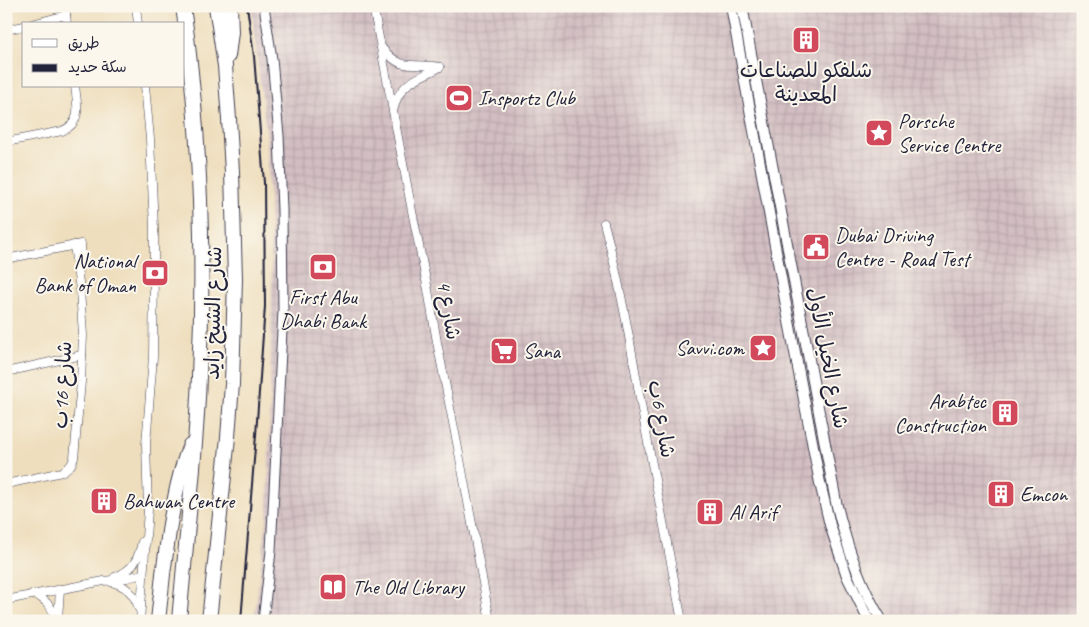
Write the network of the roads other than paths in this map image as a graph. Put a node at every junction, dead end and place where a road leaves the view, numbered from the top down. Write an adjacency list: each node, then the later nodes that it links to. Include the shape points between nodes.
1 (65, 6): 10 (street)
2 (136, 6): 12 (street)
3 (183, 6): 13 (highway, شارع الشيخ زايد)
4 (216, 6): 18 (highway, شارع الشيخ زايد)
5 (230, 6): 18 (highway, via 231,32)
6 (264, 6): 40 (street, via 279,136 283,310 272,541)
7 (373, 6): 17 (street, شارع 4)
8 (731, 6): 43 (main road, شارع الخيل الأول, via 820,483 847,576)
9 (742, 6): 44 (main road, شارع الخيل الأول, via 836,502 857,572)
10 (67, 20): 11 (street)
11 (50, 22)
12 (138, 22)
13 (185, 22)
14 (185, 23): 27 (highway, شارع الشيخ زايد, via 200,198 201,315)
15 (22, 27): 16 (street)
16 (6, 30)
17 (380, 46): 21 (street, شارع 4); 21 (street, via 392,59 407,66 440,68 406,85 398,94)
18 (225, 66): 39 (highway, شارع الشيخ زايد, via 233,190 234,332 228,446)
19 (75, 88): 22 (street, via 78,112 75,121 66,129)
20 (145, 88): 29 (street, via 154,228 153,351 146,444)
21 (393, 110): 41 (street, شارع 4)
22 (6, 142)
23 (604, 223): 42 (street, شارع 6ب, via 629,335)
24 (6, 259): 25 (street, شارع 16ب, via 78,245)
25 (82, 359): 26 (street); 28 (street, شارع 16ب, via 74,458 68,468)
26 (6, 372)
27 (196, 433): 37 (highway, via 176,492); 38 (highway, شارع الشيخ زايد)
28 (6, 484)
29 (147, 519): 30 (street); 31 (street, via 135,562 125,572)
30 (143, 574): 31 (street); 35 (street)
31 (104, 581): 32 (street); 35 (street, via 121,585 129,591 135,599)
32 (60, 589): 33 (street); 36 (street)
33 (35, 594): 34 (street); 36 (street, via 49,604)
34 (6, 600)
35 (140, 618)
36 (57, 621)
37 (158, 621)
38 (179, 621)
39 (209, 621)
40 (263, 621)
41 (490, 621)
42 (682, 621)
43 (869, 621)
44 (882, 621)

